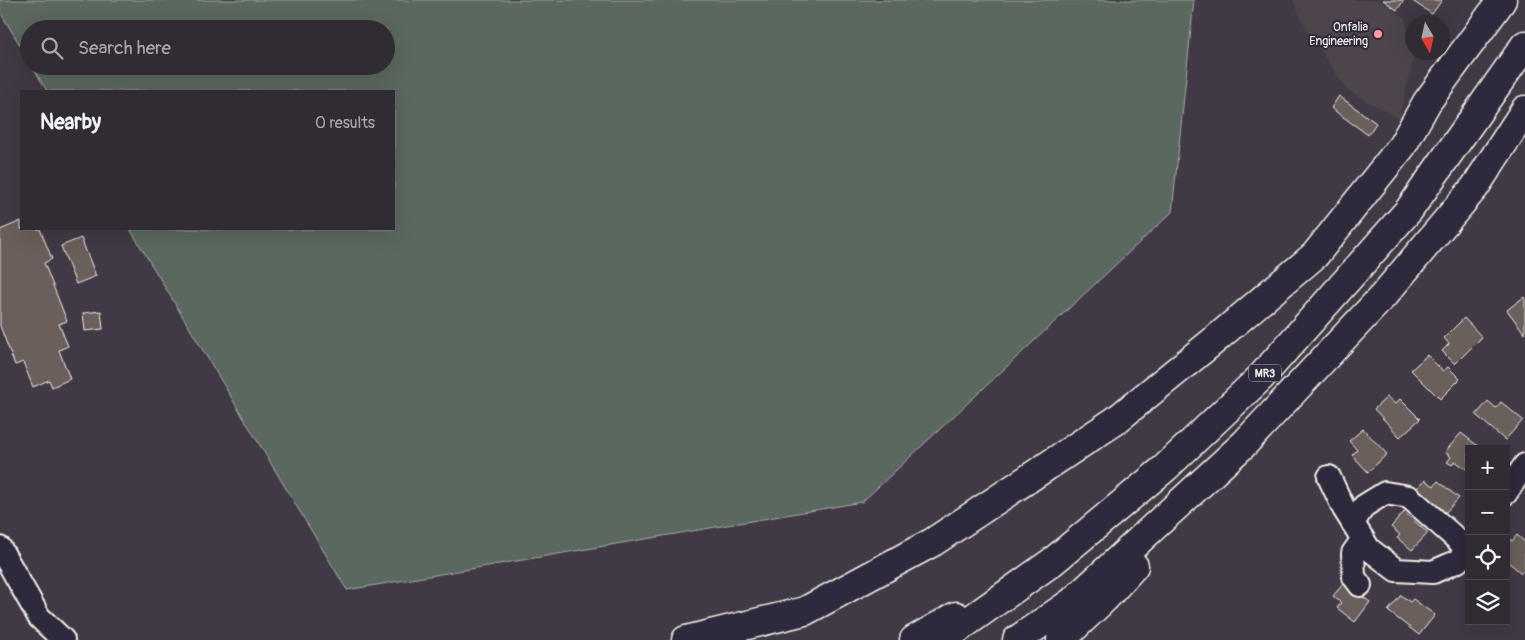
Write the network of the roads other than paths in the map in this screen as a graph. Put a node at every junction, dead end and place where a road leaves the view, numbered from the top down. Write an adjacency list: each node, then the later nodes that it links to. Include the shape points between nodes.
1 (1502, 0): 15 (main road, via 1427,102 1402,146 1315,255 1115,421 933,542 805,611)
2 (1525, 45): 12 (main road, MR3, via 1408,210 1261,377 1165,468)
3 (1525, 110): 4 (main road, MR3, via 1469,194 1383,296)
4 (1244, 444): 18 (main road, MR3, via 1072,602); 19 (main road, via 1106,598)
5 (1525, 465): 7 (street)
6 (1329, 478): 8 (street)
7 (1508, 490)
8 (1358, 531): 9 (street, via 1364,506 1385,494 1409,497); 11 (street, via 1369,549 1396,570 1433,572 1458,561); 13 (street, via 1352,553 1354,577)
9 (1465, 545)
10 (0, 548): 14 (street, via 39,617)
11 (1465, 552)
12 (1052, 562): 16 (main road); 17 (main road, MR3)
13 (1360, 585)
14 (63, 640)
15 (686, 640)
16 (914, 640)
17 (942, 640)
18 (1017, 640)
19 (1061, 640)

